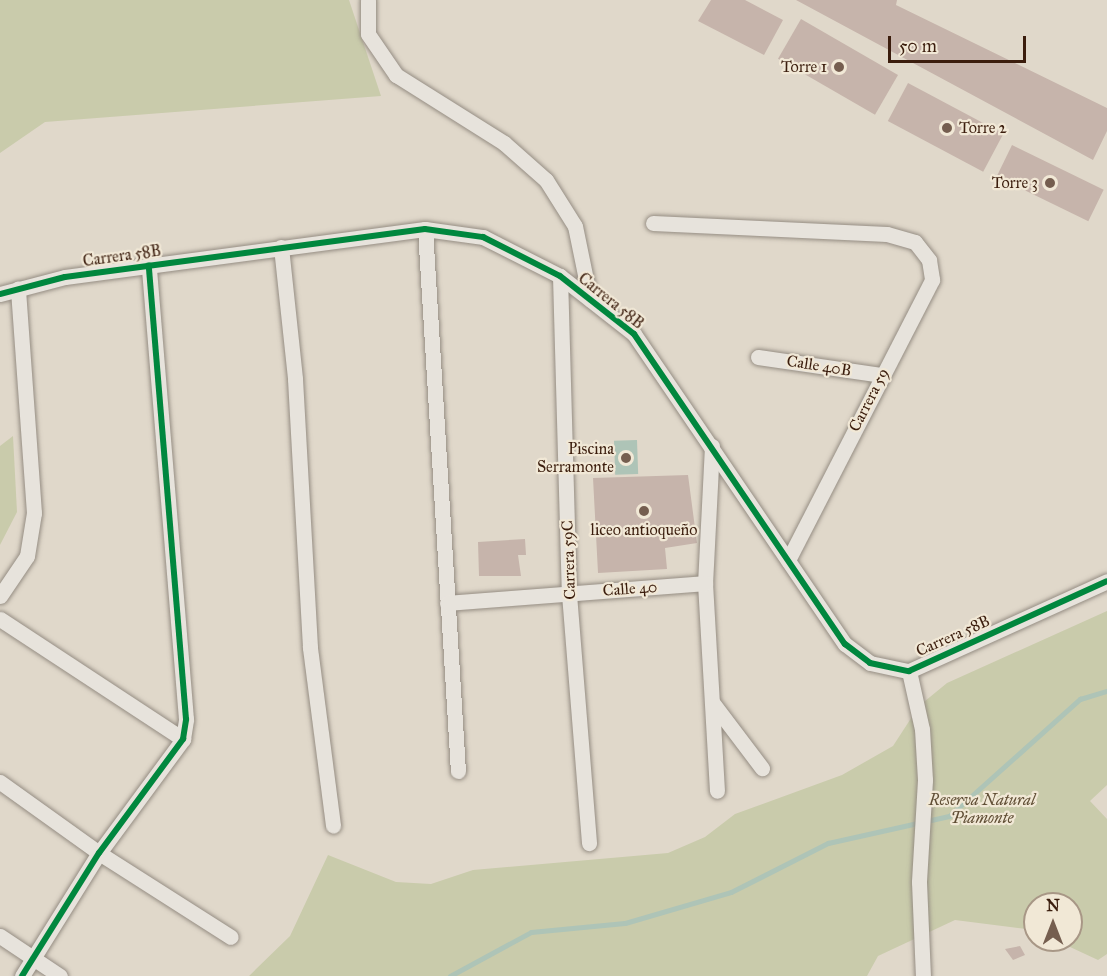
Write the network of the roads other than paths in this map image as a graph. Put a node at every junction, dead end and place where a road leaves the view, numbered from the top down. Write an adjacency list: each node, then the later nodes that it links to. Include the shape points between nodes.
1 (368, 0): 9 (street, via 368,34 396,75 452,115 504,143 546,180 575,226)
2 (653, 223): 11 (street, Carrera 59, via 887,234 915,242 929,260 932,280)
3 (425, 229): 4 (street, Carrera 58B); 6 (street, Carrera 58B, via 483,237); 18 (street)
4 (281, 247): 5 (street, Carrera 58B); 27 (street, via 295,379 310,648)
5 (149, 266): 7 (street, Carrera 58B); 22 (street, via 186,719)
6 (560, 276): 9 (street, Carrera 58B); 16 (street, Carrera 59C)
7 (18, 289): 8 (street, Carrera 58B); 17 (street, via 34,513 27,556)
8 (0, 294)
9 (590, 299): 12 (street, Carrera 58B, via 634,334)
10 (758, 357): 11 (street, Calle 40B)
11 (881, 375): 13 (street, Carrera 59)
12 (712, 446): 13 (street, Carrera 58B); 15 (street)
13 (788, 560): 20 (street, Carrera 58B, via 845,644 870,663)
14 (1107, 581): 20 (street, Carrera 58B)
15 (705, 584): 16 (street, Calle 40); 21 (street)
16 (569, 594): 18 (street, Calle 40); 28 (street, Carrera 59C)
17 (0, 596)
18 (447, 603): 24 (street)
19 (0, 619): 22 (street)
20 (909, 671): 35 (street, via 922,729 925,780 920,857)
21 (712, 702): 23 (street); 26 (street)
22 (183, 739): 29 (street)
23 (762, 768)
24 (458, 771)
25 (0, 782): 29 (street)
26 (717, 791)
27 (333, 826)
28 (589, 843)
29 (99, 853): 31 (street); 32 (street)
30 (0, 936): 32 (street)
31 (231, 937)
32 (35, 960): 33 (street); 34 (street)
33 (21, 976)
34 (60, 976)
35 (923, 976)

